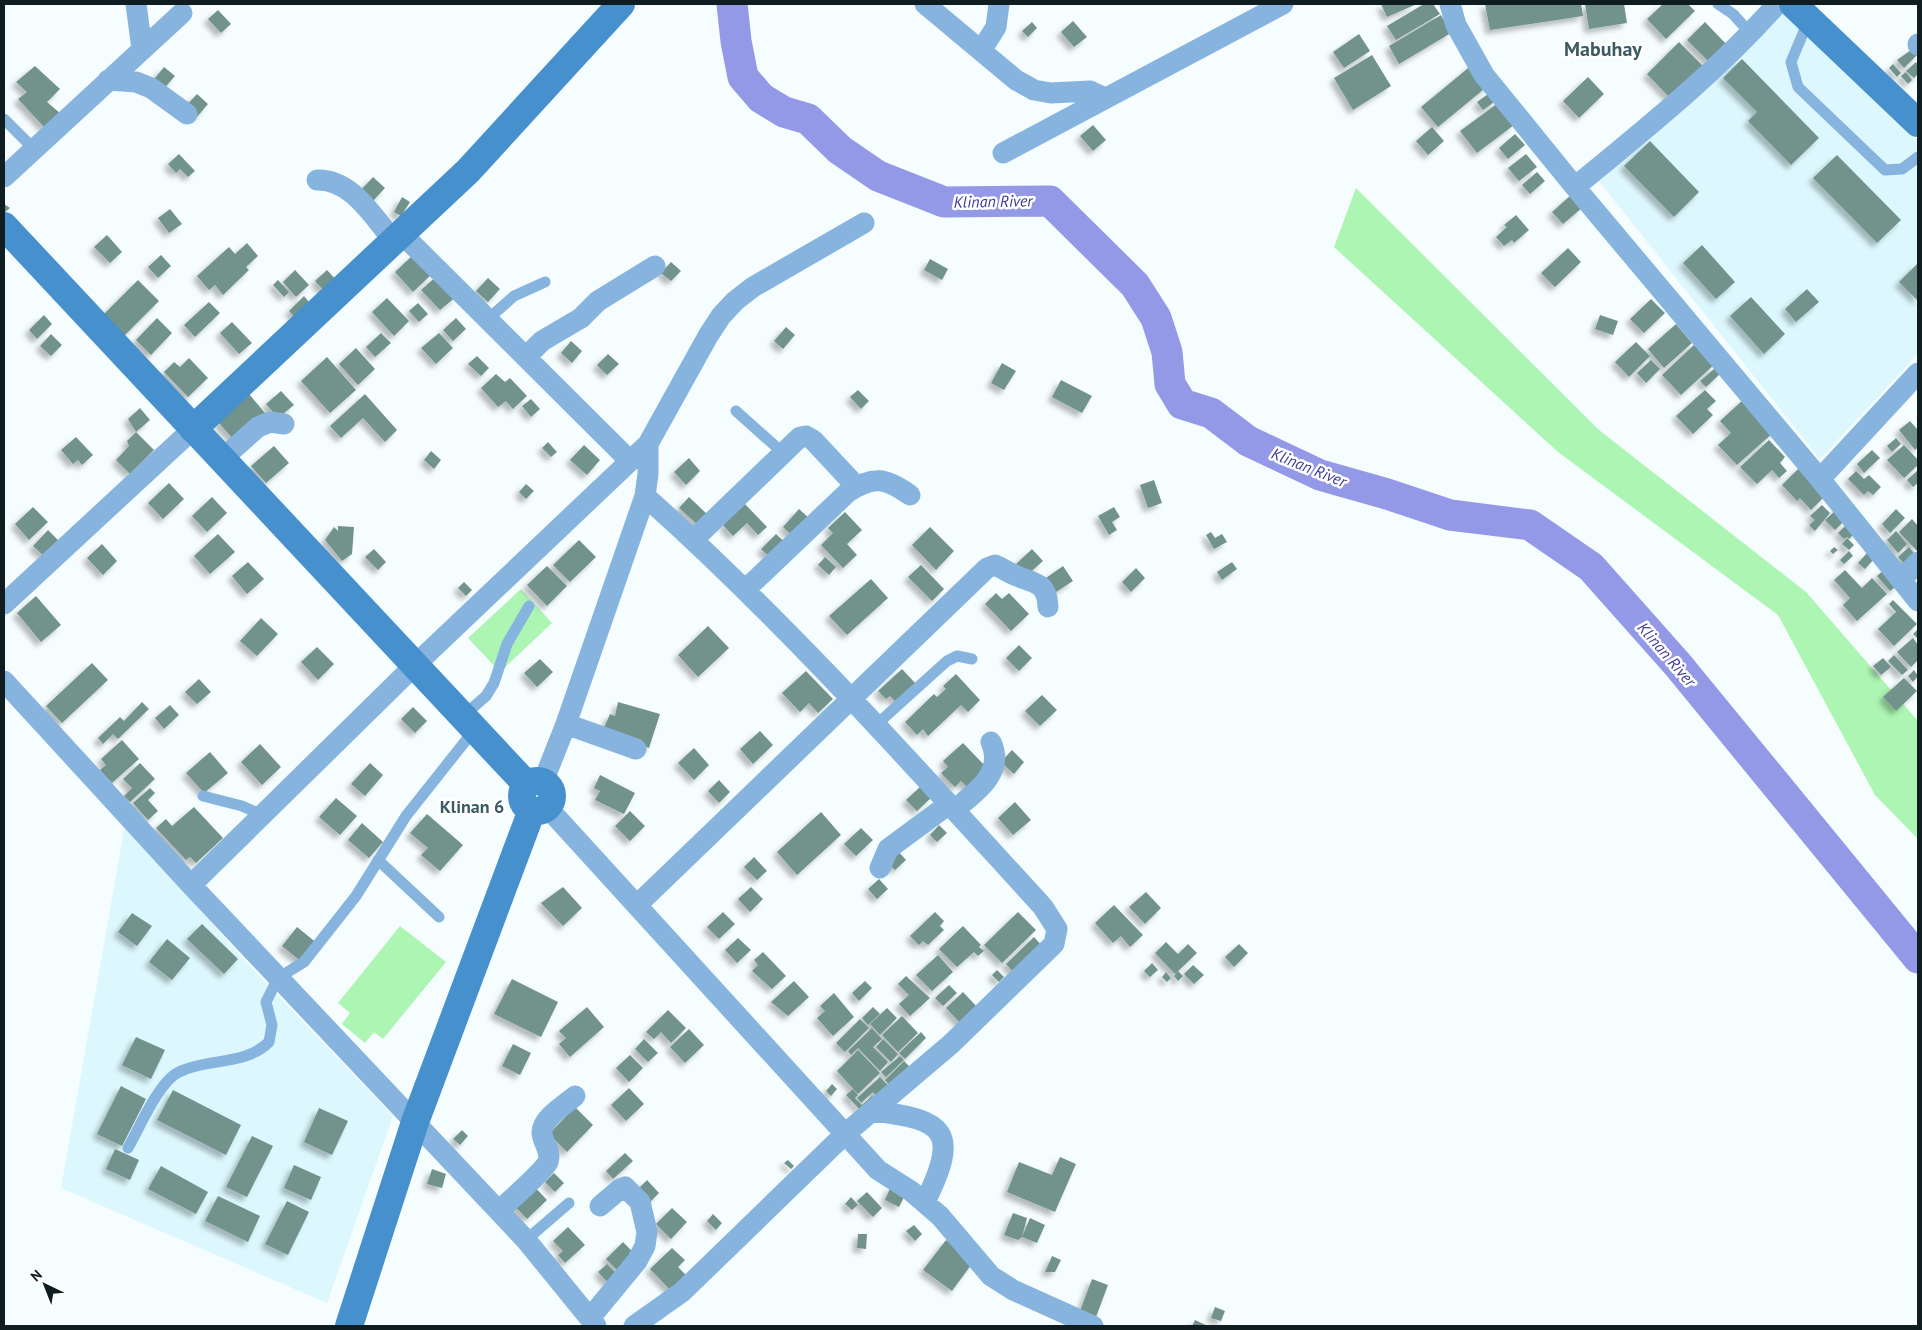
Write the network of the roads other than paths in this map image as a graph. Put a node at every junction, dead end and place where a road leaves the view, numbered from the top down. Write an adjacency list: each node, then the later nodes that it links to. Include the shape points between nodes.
1 (136, 4): 12 (street)
2 (621, 4): 27 (street, via 468,171)
3 (925, 4): 13 (street)
4 (999, 4): 13 (street, via 996,27)
5 (1283, 4): 15 (street)
6 (1450, 4): 24 (street, via 1456,24 1484,75)
7 (1718, 4): 11 (lane, via 1733,14)
8 (1777, 4): 11 (street)
9 (1801, 11): 18 (street); 21 (lane, via 1791,62 1798,87 1885,170 1902,169)
10 (182, 13): 12 (street)
11 (1751, 34): 24 (street, via 1675,104)
12 (142, 49): 14 (street)
13 (981, 51): 15 (street, via 1016,80 1034,90 1052,94 1090,91)
14 (108, 80): 16 (street, via 136,82 151,88); 19 (street)
15 (1105, 98): 20 (street)
16 (187, 114)
17 (4, 119): 19 (lane)
18 (1918, 123)
19 (34, 149): 22 (street)
20 (1003, 153)
21 (1918, 157)
22 (4, 176)
23 (317, 180): 27 (street, via 328,180 344,187)
24 (1575, 187): 40 (street)
25 (864, 223): 36 (street, via 753,287 735,301 708,336)
26 (4, 226): 35 (street)
27 (398, 238): 30 (street); 35 (street)
28 (655, 266): 31 (street, via 598,301 581,318 542,341)
29 (545, 282): 30 (lane, via 514,296)
30 (488, 319): 31 (street)
31 (526, 357): 39 (street)
32 (1918, 373): 40 (street)
33 (736, 411): 37 (lane)
34 (284, 424): 38 (street, via 270,422 258,427)
35 (193, 429): 38 (street); 49 (street)
36 (648, 444): 39 (street); 43 (street)
37 (783, 453): 41 (street, via 800,437 806,436); 44 (street)
38 (222, 459): 53 (street)
39 (629, 460): 53 (street)
40 (1820, 478): 46 (street)
41 (856, 486): 42 (street, via 863,482 891,482); 47 (street)
42 (910, 495)
43 (645, 496): 44 (street); 57 (street)
44 (693, 540): 47 (street)
45 (1918, 562): 46 (street)
46 (1901, 580): 48 (street)
47 (746, 588): 55 (street)
48 (1918, 601)
49 (4, 604)
50 (529, 606): 56 (lane, via 507,644 494,683)
51 (1048, 607): 55 (street, via 1044,590 1037,582 995,565 987,568)
52 (972, 659): 58 (lane, via 957,656 947,661)
53 (415, 665): 56 (street); 64 (street)
54 (4, 681): 67 (street)
55 (852, 699): 58 (street); 68 (street)
56 (469, 723): 62 (street); 65 (lane)
57 (566, 724): 60 (street); 62 (street)
58 (876, 725): 63 (street)
59 (991, 742): 63 (street, via 996,761 992,774 968,799)
60 (636, 749)
61 (203, 796): 64 (lane)
62 (537, 796): 68 (street); 73 (street)
63 (951, 807): 66 (street, via 888,849); 72 (street, via 1055,922 1054,944 951,1044)
64 (262, 815): 67 (street)
65 (378, 860): 69 (lane); 70 (lane, via 356,896 304,962)
66 (880, 868)
67 (191, 885): 70 (street)
68 (637, 905): 74 (street)
69 (439, 917)
70 (278, 978): 73 (street); 75 (lane, via 266,1002 272,1025 269,1042 254,1054 178,1072 160,1092)
71 (575, 1096): 79 (street, via 544,1126 542,1133 550,1154 546,1165)
72 (872, 1111): 74 (street); 76 (street, via 915,1116 937,1130 944,1154)
73 (415, 1122): 79 (street); 82 (street)
74 (845, 1134): 76 (street, via 878,1170); 83 (street, via 682,1292)
75 (128, 1148)
76 (925, 1202): 84 (street, via 992,1276 1013,1290)
77 (569, 1203): 80 (lane)
78 (600, 1206): 81 (street, via 625,1187 640,1202 647,1232 645,1246 637,1261)
79 (499, 1211): 80 (street)
80 (526, 1240): 81 (street)
81 (593, 1322)
82 (349, 1326)
83 (634, 1326)
84 (1093, 1326)

